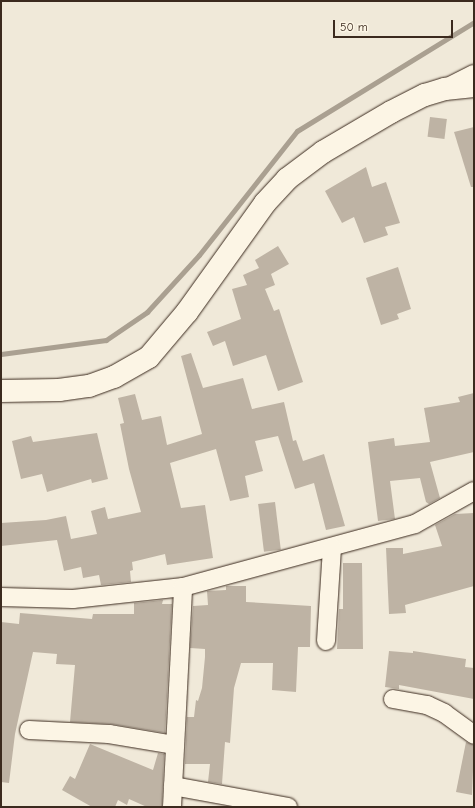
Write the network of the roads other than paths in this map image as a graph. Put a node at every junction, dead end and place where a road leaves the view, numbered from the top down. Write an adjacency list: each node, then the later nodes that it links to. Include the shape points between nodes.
1 (474, 74): 3 (street)
2 (474, 86): 3 (street)
3 (445, 88): 4 (street, via 424,95 391,112 323,152 287,179 265,203 187,312 149,357 114,377 89,386 59,390)
4 (1, 391)
5 (474, 491): 6 (street, via 415,524)
6 (332, 547): 7 (street); 9 (street)
7 (183, 587): 8 (street, via 73,599); 13 (street)
8 (1, 597)
9 (326, 641)
10 (393, 699): 12 (street, via 427,705 444,712)
11 (29, 730): 13 (street, via 109,734)
12 (474, 735)
13 (175, 745): 14 (street)
14 (173, 786): 15 (street); 16 (street)
15 (172, 807)
16 (288, 807)

